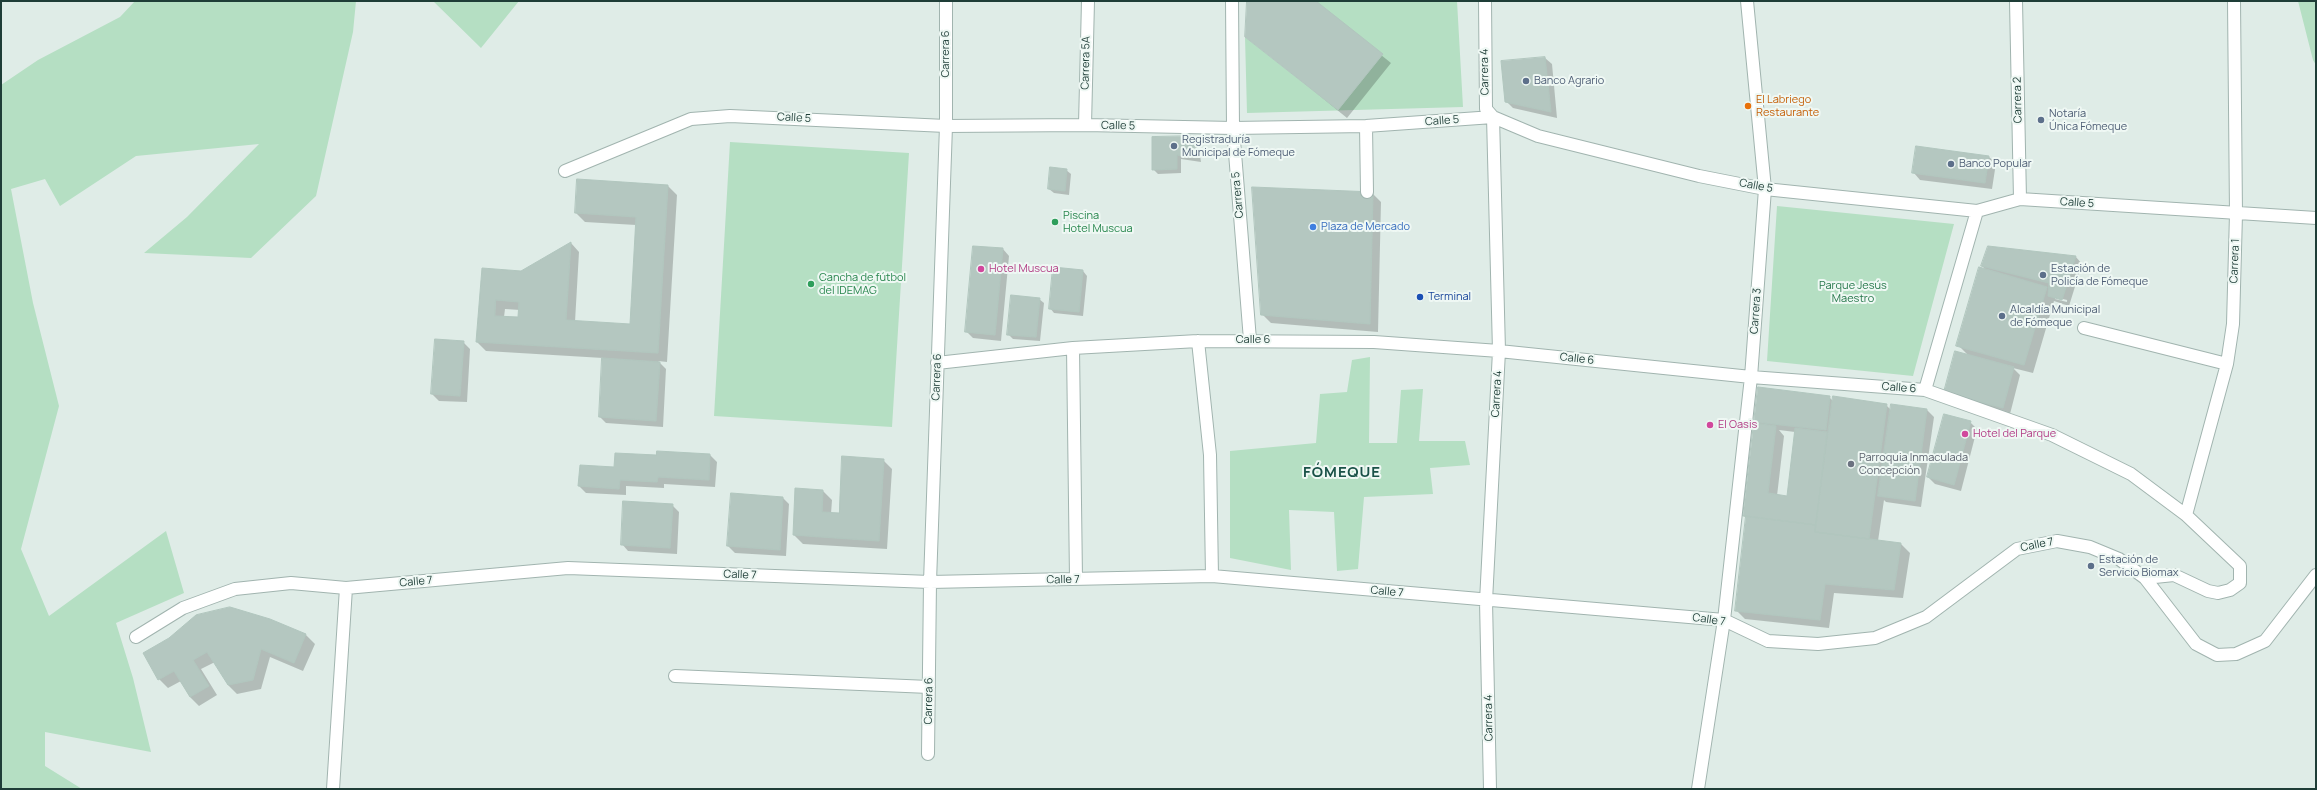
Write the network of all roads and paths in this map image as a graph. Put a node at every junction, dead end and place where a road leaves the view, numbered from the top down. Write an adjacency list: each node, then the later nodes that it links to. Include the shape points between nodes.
1 (946, 1): 10 (street, Carrera 6)
2 (1088, 1): 9 (street, Carrera 5A)
3 (1232, 1): 12 (street, Carrera 5)
4 (1484, 1): 8 (street, Carrera 4, via 1486,109)
5 (1747, 1): 14 (street, Carrera 3)
6 (2016, 1): 16 (street, Carrera 2)
7 (2234, 1): 18 (street, Carrera 1)
8 (1493, 117): 11 (street, Calle 5); 14 (street, Calle 5, via 1538,136 1699,176); 24 (street, Carrera 4)
9 (1084, 125): 10 (street, Calle 5); 12 (street, Calle 5)
10 (946, 126): 13 (street, Calle 5, via 730,116 691,119); 25 (street, Carrera 6)
11 (1366, 126): 12 (street, Calle 5); 15 (street)
12 (1233, 128): 21 (street, Carrera 5)
13 (565, 171)
14 (1766, 189): 17 (street, Calle 5); 27 (street, Carrera 3)
15 (1366, 192)
16 (2020, 199): 17 (street, Calle 5); 18 (street, Calle 5)
17 (1977, 211): 28 (street)
18 (2236, 214): 19 (street, Calle 5); 26 (street, Carrera 1, via 2232,324)
19 (2316, 218)
20 (2084, 328): 26 (street)
21 (1250, 340): 22 (street, Calle 6); 24 (street, Calle 6, via 1374,342)
22 (1198, 341): 23 (street, Calle 6); 31 (street, via 1210,455)
23 (1073, 348): 25 (street, Calle 6); 33 (street)
24 (1499, 351): 27 (street, Calle 6); 36 (street, Carrera 4)
25 (937, 363): 34 (street, Carrera 6)
26 (2227, 364): 29 (street, Carrera 1)
27 (1751, 377): 28 (street, Calle 6); 37 (street, Carrera 3)
28 (1925, 390): 29 (street, Calle 6, via 2052,435 2131,474)
29 (2186, 515): 32 (street, Calle 6, via 2240,566 2240,583 2230,590 2218,592 2208,591 2174,575)
30 (2316, 575): 32 (street, Calle 7, via 2265,641 2236,654 2217,654 2196,644)
31 (1212, 576): 33 (street, Calle 7); 36 (street, Calle 7)
32 (2145, 578): 37 (street, Calle 7, via 2119,559 2090,547 2057,541 2017,549 1926,617 1875,638 1818,644 1768,641)
33 (1076, 579): 34 (street, Calle 7)
34 (930, 582): 35 (street, Calle 7, via 568,568); 40 (street, Carrera 6)
35 (346, 588): 38 (street, Calle 7, via 291,583 236,589 183,608); 42 (street)
36 (1486, 601): 37 (street, Calle 7); 43 (street, Carrera 4)
37 (1724, 620): 44 (street, Carrera 3)
38 (136, 637)
39 (675, 676): 40 (street)
40 (929, 687): 41 (street, Carrera 6)
41 (928, 754)
42 (333, 789)
43 (1490, 789)
44 (1698, 789)

